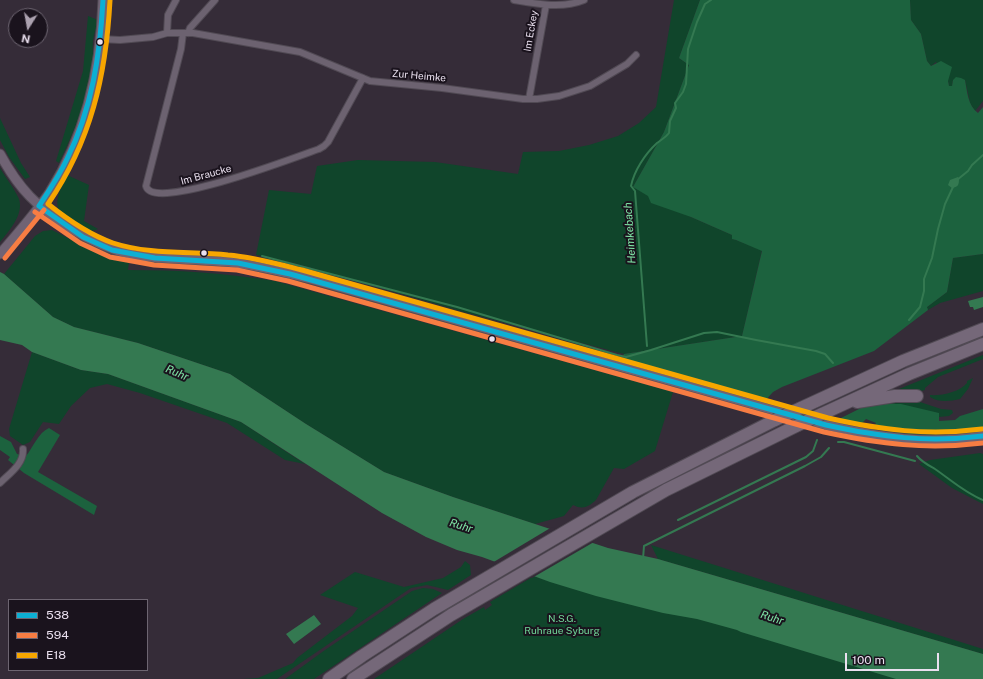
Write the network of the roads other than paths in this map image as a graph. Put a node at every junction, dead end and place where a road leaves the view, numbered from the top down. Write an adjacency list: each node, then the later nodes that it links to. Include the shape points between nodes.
1 (103, 0): 9 (main road)
2 (176, 0): 7 (street, via 168,15)
3 (215, 0): 8 (street)
4 (514, 0): 6 (street)
5 (584, 0): 6 (street, Im Eckey, via 572,4)
6 (546, 5): 12 (street, Im Eckey)
7 (166, 33): 8 (street, Zur Heimke); 9 (street, Zur Heimke, via 128,40)
8 (185, 33): 11 (street, Zur Heimke, via 300,52); 11 (street, Im Braucke, via 146,186 151,192 179,193 206,187 319,149 328,142)
9 (101, 39): 14 (main road, via 95,76 76,142 55,184)
10 (636, 55): 12 (street, Zur Heimke, via 590,86 559,96)
11 (363, 78): 12 (street, Zur Heimke, via 378,82)
12 (530, 99)
13 (0, 154): 14 (main road, via 25,192)
14 (39, 206): 15 (main road); 20 (main road, via 87,238 119,251 143,256 240,264 311,279 831,426 898,439 940,441)
15 (0, 254)
16 (983, 329): 23 (highway, bridge, via 903,361 775,420 633,492 434,609)
17 (983, 344): 19 (highway)
18 (917, 396): 19 (highway, via 895,396)
19 (840, 405): 24 (highway, bridge, via 666,490 451,615)
20 (983, 436)
21 (23, 449): 22 (street, via 20,463)
22 (0, 483)
23 (329, 679)
24 (353, 679)

